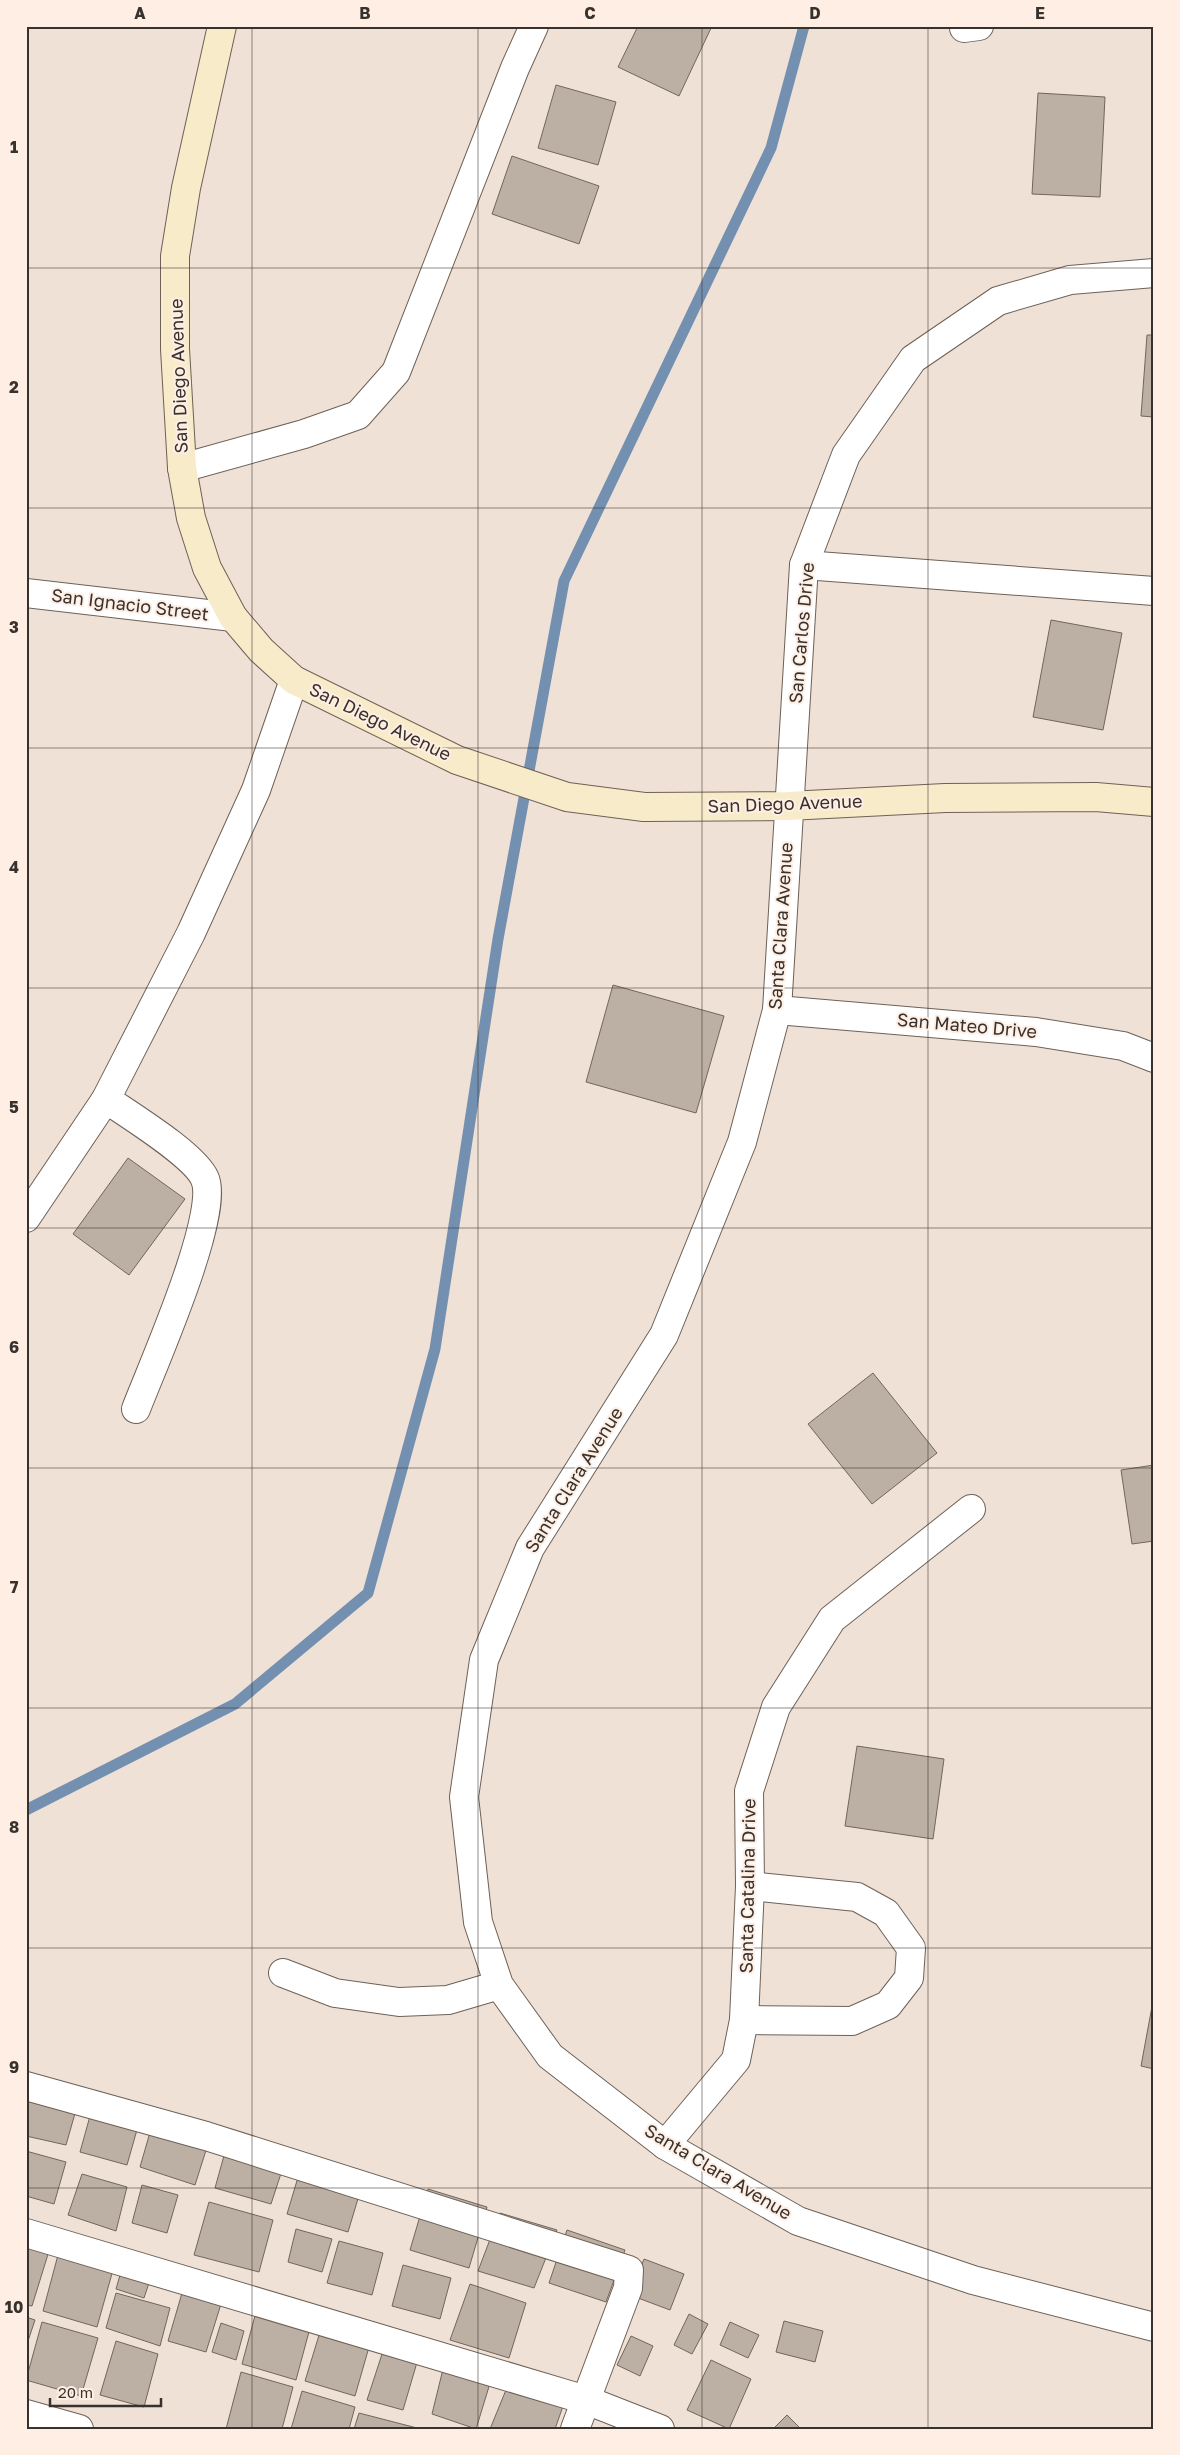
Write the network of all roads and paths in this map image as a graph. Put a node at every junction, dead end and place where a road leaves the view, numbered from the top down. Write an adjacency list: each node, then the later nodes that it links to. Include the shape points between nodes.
1 (222, 26): 4 (street, San Diego Avenue, via 186,188 175,256 175,349)
2 (534, 26): 4 (street, via 396,372 358,415 304,434)
3 (1154, 273): 5 (street, San Carlos Drive, via 1070,280 998,301 913,359 846,455)
4 (182, 468): 8 (street, San Diego Avenue, via 191,518 206,568)
5 (804, 565): 6 (street); 11 (street, San Carlos Drive)
6 (1154, 591)
7 (26, 593): 8 (street, San Ignacio Street)
8 (233, 617): 9 (street, San Diego Avenue, via 261,650)
9 (294, 680): 11 (street, San Diego Avenue, via 457,760 567,797 644,807); 14 (street, via 256,790 191,932)
10 (1154, 802): 11 (street, San Diego Avenue, via 1096,797 954,798)
11 (788, 806): 12 (street, Santa Clara Avenue)
12 (777, 1010): 13 (street, San Mateo Drive, via 1036,1032 1123,1046); 20 (street, Santa Clara Avenue, via 742,1142 664,1335 530,1548 484,1660 464,1797 478,1922)
13 (1154, 1058)
14 (106, 1099): 15 (street); 16 (street, via 188,1158 205,1179 208,1205 195,1254)
15 (26, 1218)
16 (136, 1409)
17 (971, 1509): 18 (street, Santa Catalina Drive, via 832,1619 776,1707 749,1791)
18 (750, 1886): 21 (street, Santa Catalina Drive); 21 (street, via 857,1897 886,1912 911,1948 909,1978 888,2005 852,2021)
19 (283, 1973): 20 (street, via 335,1993 399,2002 448,2000)
20 (499, 1985): 23 (street, Santa Clara Avenue, via 550,2056)
21 (744, 2020): 23 (street, Santa Catalina Drive, via 736,2060)
22 (26, 2086): 26 (street, via 206,2136 629,2270 628,2288)
23 (665, 2145): 25 (street, Santa Clara Avenue, via 798,2220 973,2280)
24 (26, 2233): 26 (street)
25 (1154, 2328)
26 (586, 2400): 29 (street); 30 (street)
27 (26, 2414): 28 (street)
28 (80, 2429)
29 (575, 2429)
30 (660, 2429)

